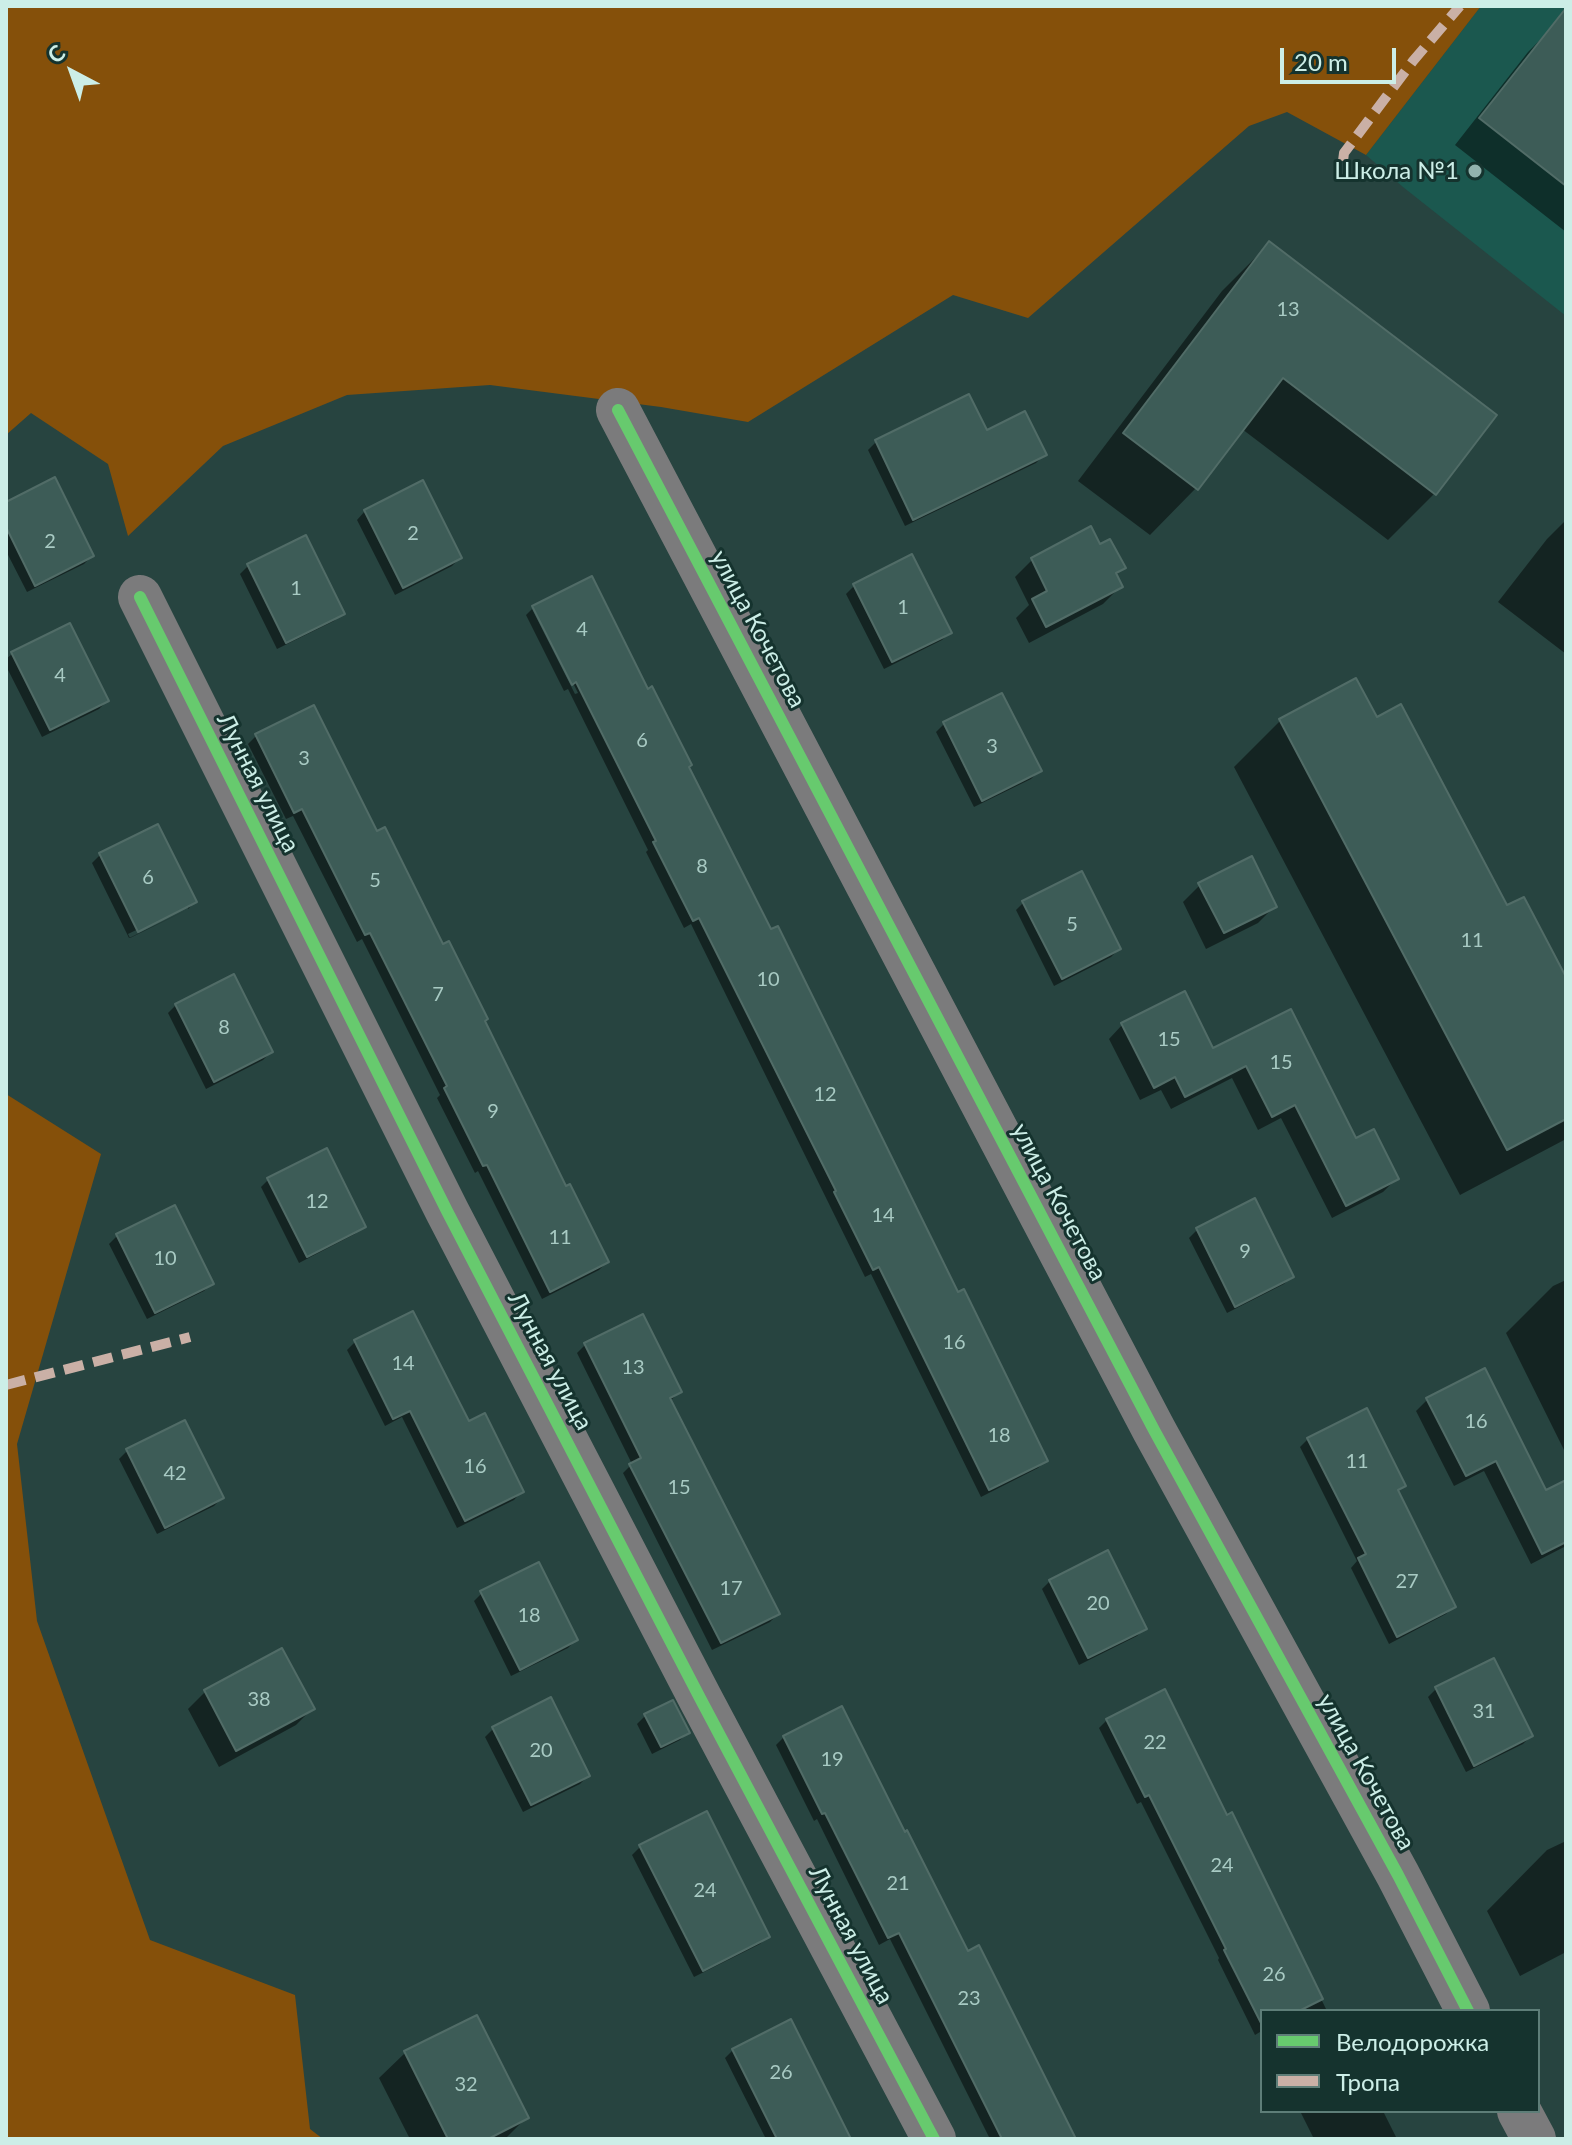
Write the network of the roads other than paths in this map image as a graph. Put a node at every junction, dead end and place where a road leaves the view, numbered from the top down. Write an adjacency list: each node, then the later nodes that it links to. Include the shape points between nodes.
1 (618, 410): 3 (street, улица Кочетова, via 1154,1430)
2 (140, 597): 5 (street, Лунная улица, via 447,1211)
3 (1467, 2009)
4 (1520, 2113): 6 (street)
5 (934, 2139)
6 (1534, 2139)

